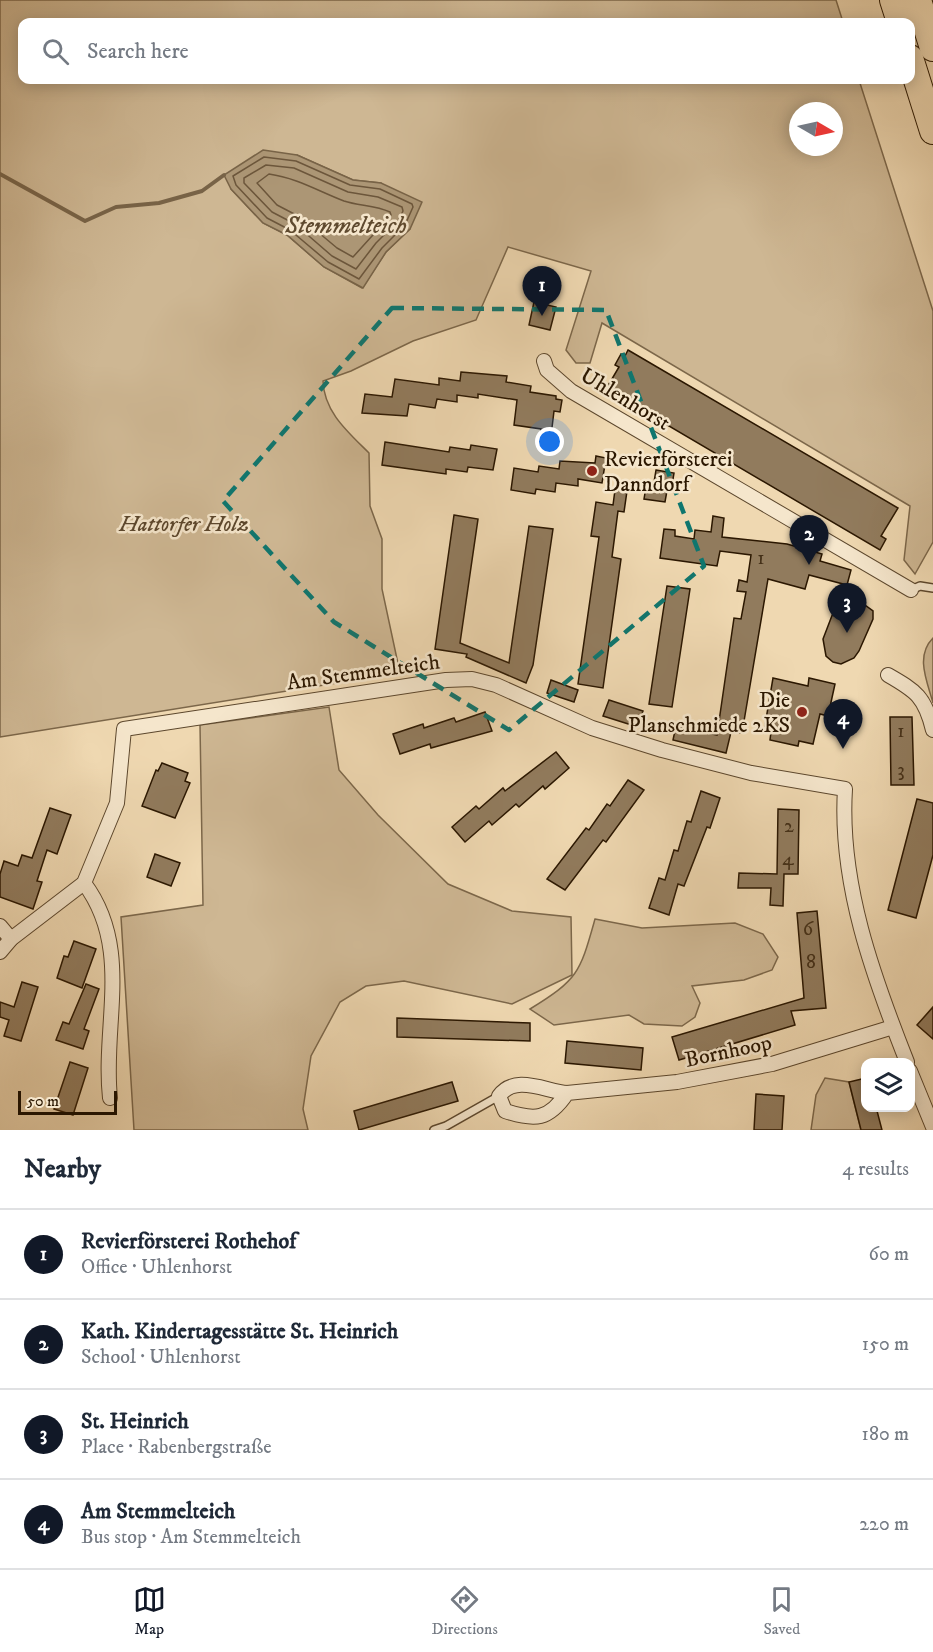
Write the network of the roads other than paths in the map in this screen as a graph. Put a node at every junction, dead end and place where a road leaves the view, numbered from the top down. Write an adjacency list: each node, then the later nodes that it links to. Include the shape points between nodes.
1 (893, 0): 3 (highway)
2 (918, 0): 4 (highway)
3 (899, 18)
4 (933, 48)
5 (915, 74): 6 (highway)
6 (933, 130)
7 (544, 362): 9 (street, Uhlenhorst, via 547,370 571,391)
8 (933, 588): 9 (lane, via 920,586)
9 (911, 590)
10 (888, 675): 11 (street, via 914,690 924,703)
11 (933, 730)
12 (84, 883): 14 (street); 16 (street, Am Stemmelteich, via 117,803 124,729 435,681 472,679 496,685 592,728 662,750 751,773 845,789 846,855 853,891); 21 (street, via 107,926 113,1010 107,1070)
13 (0, 926): 14 (street)
14 (11, 939): 15 (street)
15 (0, 952)
16 (893, 1027): 17 (street); 19 (street, Bornhoop, via 772,1064 677,1083)
17 (905, 1058)
18 (915, 1083): 22 (street)
19 (567, 1093): 20 (street, Bornhoop, via 515,1083); 20 (street, via 556,1109 540,1117 505,1111)
20 (499, 1095): 23 (lane, Bornhoop)
21 (110, 1098)
22 (933, 1127)
23 (434, 1130)

